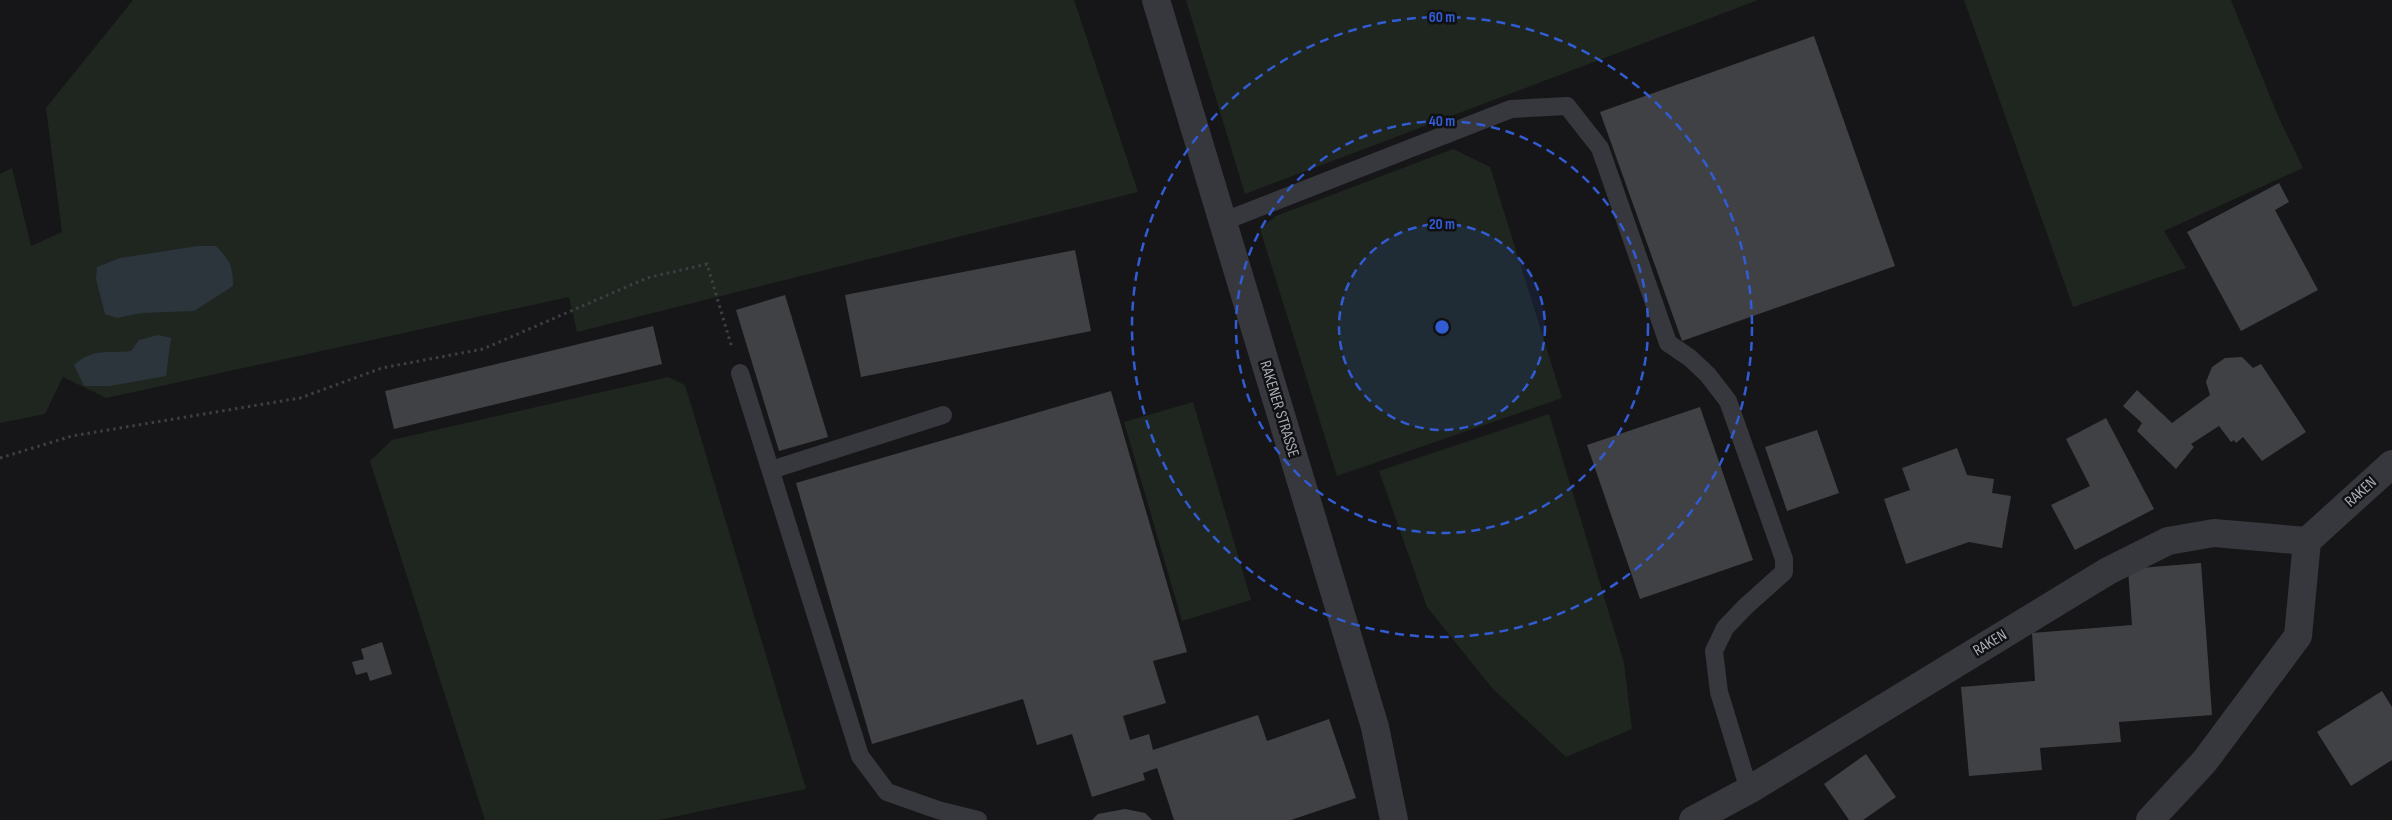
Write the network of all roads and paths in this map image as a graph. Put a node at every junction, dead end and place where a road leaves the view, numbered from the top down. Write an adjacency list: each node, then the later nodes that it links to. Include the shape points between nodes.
1 (1156, 0): 2 (street, RAKENER STRASSE)
2 (1222, 222): 9 (lane, via 1511,109 1567,106 1600,148 1668,343 1708,375 1728,401 1784,559 1784,572 1725,628 1714,651 1719,692); 11 (street, RAKENER STRASSE, via 1375,727)
3 (740, 373): 5 (path, via 707,264 647,278 483,349 382,368 300,398 72,436); 7 (lane)
4 (943, 415): 7 (lane)
5 (0, 458)
6 (2392, 464): 8 (street, RAKEN)
7 (771, 470): 10 (lane, via 860,756 887,792)
8 (2307, 541): 9 (street, RAKEN, via 2214,533 2168,541 2108,571); 13 (street, via 2298,636 2204,762)
9 (1750, 790): 12 (street, RAKEN)
10 (978, 820)
11 (1394, 820)
12 (1693, 820)
13 (2150, 820)

